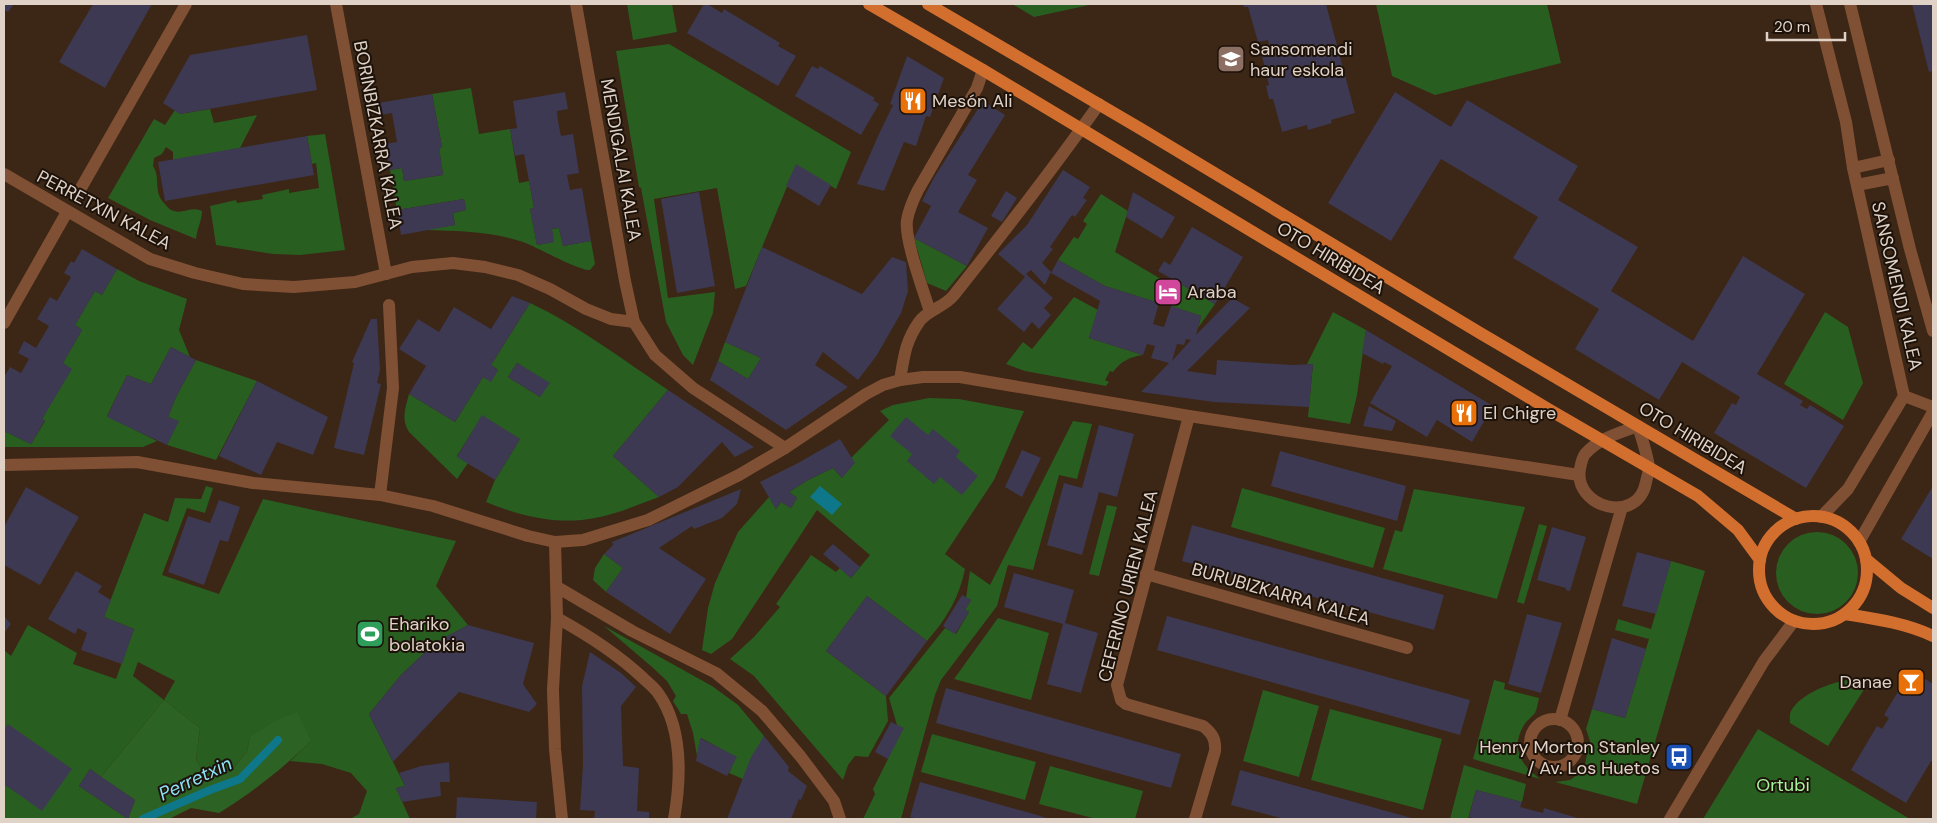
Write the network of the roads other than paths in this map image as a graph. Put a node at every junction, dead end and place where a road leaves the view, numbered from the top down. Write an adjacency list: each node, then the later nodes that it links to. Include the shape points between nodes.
1 (186, 4): 16 (street)
2 (337, 4): 18 (street, BORINBIZKARRA KALEA)
3 (576, 4): 21 (street, MENDIGALAI KALEA)
4 (869, 4): 8 (main road, OTO HIRIBIDEA)
5 (928, 4): 9 (main road, OTO HIRIBIDEA)
6 (1816, 4): 12 (street, SANSOMENDI KALEA, via 1846,122)
7 (1850, 4): 11 (street, SANSOMENDI KALEA)
8 (983, 70): 10 (main road, OTO HIRIBIDEA); 20 (street, via 977,88 910,206 907,222 909,240)
9 (1100, 104): 10 (street); 29 (main road, OTO HIRIBIDEA)
10 (1081, 129): 20 (street, via 1006,231 949,301); 30 (main road, OTO HIRIBIDEA)
11 (1889, 160): 12 (street); 14 (street, SANSOMENDI KALEA)
12 (1853, 168): 15 (street, SANSOMENDI KALEA)
13 (4, 174): 17 (street, PERRETXIN KALEA)
14 (1893, 178): 15 (street, SANSOMENDI KALEA); 23 (street, SANSOMENDI KALEA)
15 (1857, 185): 25 (street, SANSOMENDI KALEA)
16 (76, 195)
17 (67, 212): 18 (street, PERRETXIN KALEA, via 150,259 243,284 294,288 355,282); 22 (street)
18 (386, 274): 21 (street, PERRETXIN KALEA, via 412,267 454,263 485,267 518,275 611,319)
19 (389, 305): 35 (street, via 394,388)
20 (930, 312): 24 (street, via 920,321 906,346)
21 (634, 322): 31 (street, via 655,355 693,388)
22 (4, 323)
23 (1933, 331)
24 (900, 380): 28 (street, via 960,377); 31 (street, via 866,394)
25 (1904, 396): 26 (street); 37 (street, SANSOMENDI KALEA, via 1848,488)
26 (1933, 407)
27 (1933, 412): 40 (street)
28 (1189, 416): 34 (street); 43 (street, CEFERINO URIEN KALEA)
29 (1638, 426): 30 (street); 33 (street); 38 (main road, OTO HIRIBIDEA)
30 (1601, 439): 33 (main road, OTO HIRIBIDEA); 34 (street, via 1583,456)
31 (785, 448): 39 (street, via 648,520 584,540)
32 (4, 465): 35 (street, via 137,462 253,483)
33 (1649, 468): 36 (street, via 1640,498); 42 (main road, OTO HIRIBIDEA, via 1698,496 1720,513 1738,530)
34 (1579, 475): 36 (street, via 1586,494 1602,506)
35 (380, 494): 39 (street, via 452,511)
36 (1622, 507): 51 (street)
37 (1820, 517): 38 (main road); 40 (main road, via 1843,525)
38 (1796, 519): 42 (main road, via 1773,535)
39 (555, 542): 44 (street)
40 (1859, 542): 41 (main road)
41 (1866, 558): 45 (main road, via 1901,588); 46 (main road, via 1867,580 1860,599)
42 (1760, 560): 48 (main road, via 1763,589 1770,603)
43 (1146, 574): 50 (street, BURUBIZKARRA KALEA); 55 (street, CEFERINO URIEN KALEA, via 1117,685 1118,693 1126,704 1203,726 1210,732 1216,742)
44 (557, 587): 47 (street); 54 (street, via 632,631 716,673 762,711 834,801)
45 (1933, 608)
46 (1846, 614): 48 (main road, via 1821,624); 49 (main road, via 1888,620)
47 (557, 618): 52 (street, via 555,749); 53 (street, via 592,637 658,692 672,721 678,748)
48 (1794, 621): 56 (street, via 1764,661)
49 (1933, 636)
50 (1407, 648)
51 (1560, 720)
52 (562, 819)
53 (674, 819)
54 (840, 819)
55 (1195, 819)
56 (1670, 819)

